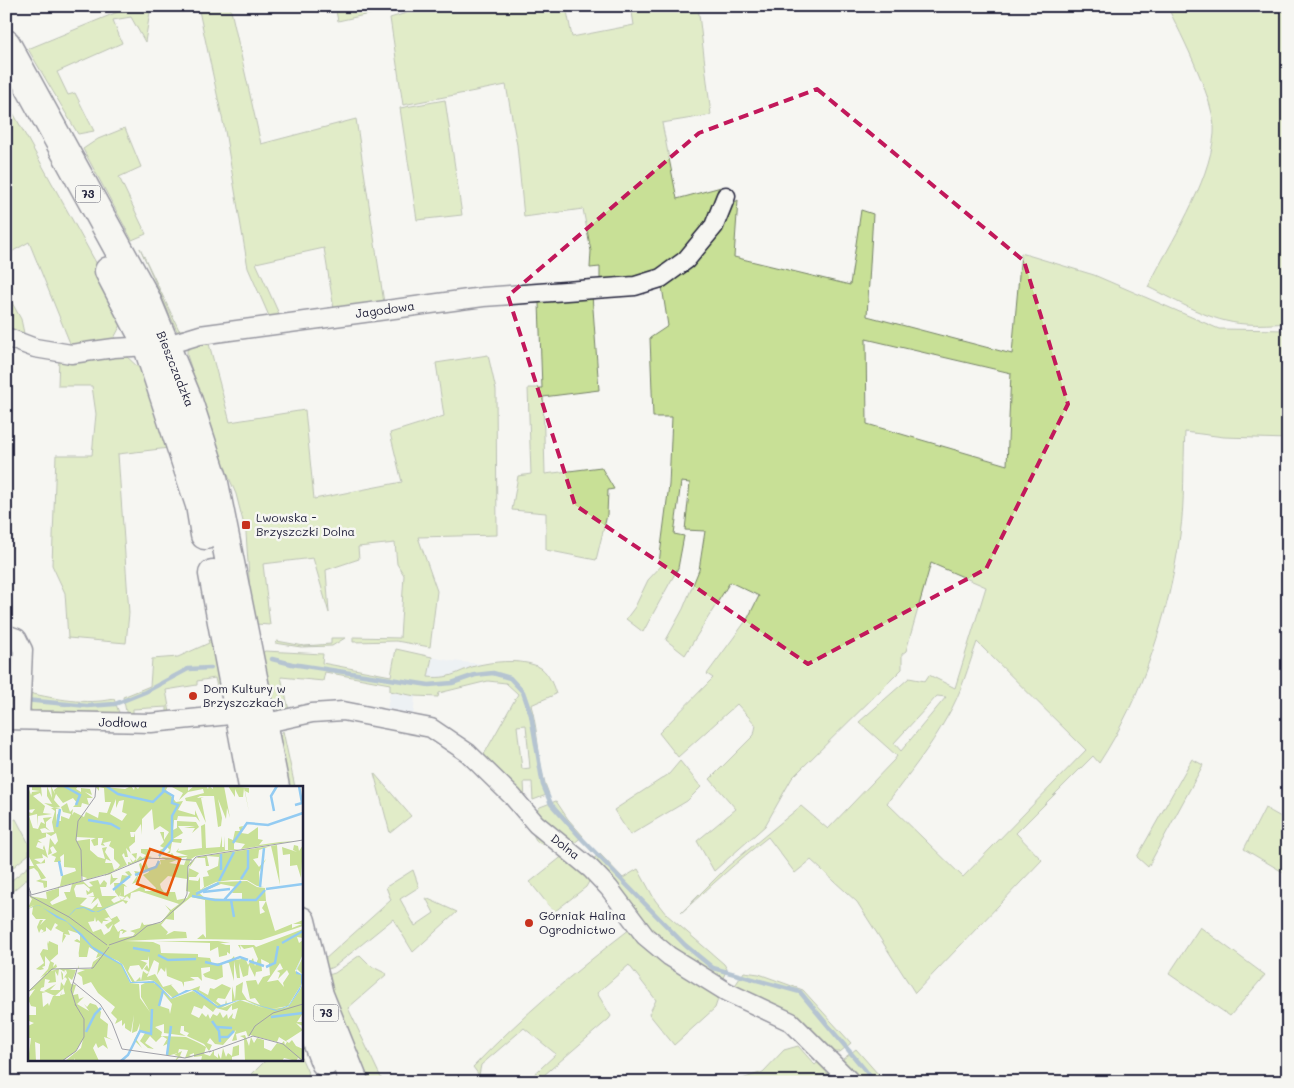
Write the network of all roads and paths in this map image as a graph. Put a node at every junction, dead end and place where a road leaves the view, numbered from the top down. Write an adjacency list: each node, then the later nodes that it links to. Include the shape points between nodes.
1 (6, 44): 5 (main road, Bieszczadzka / 73, via 146,299)
2 (6, 78): 5 (main road, Bieszczadzka / 73)
3 (726, 196): 5 (street, Jagodowa, via 714,226 686,260 661,278 636,286 484,297 200,335)
4 (6, 337): 5 (street, Jagodowa, via 35,348 71,354)
5 (157, 345): 8 (main road, Bieszczadzka / 73, via 187,398 213,478)
6 (6, 634): 7 (street, via 17,638 22,646 22,689)
7 (16, 716): 8 (street, Jodłowa, via 151,723)
8 (251, 719): 9 (main road, 73); 10 (main road, 73); 15 (street, Dolna, via 344,711 431,728 468,753 536,824 591,869 645,936 727,992 791,1022)
9 (253, 786)
10 (275, 786)
11 (302, 925): 14 (main road, 73, via 319,995)
12 (302, 1004): 13 (main road, 73)
13 (334, 1082)
14 (354, 1082)
15 (851, 1082)

